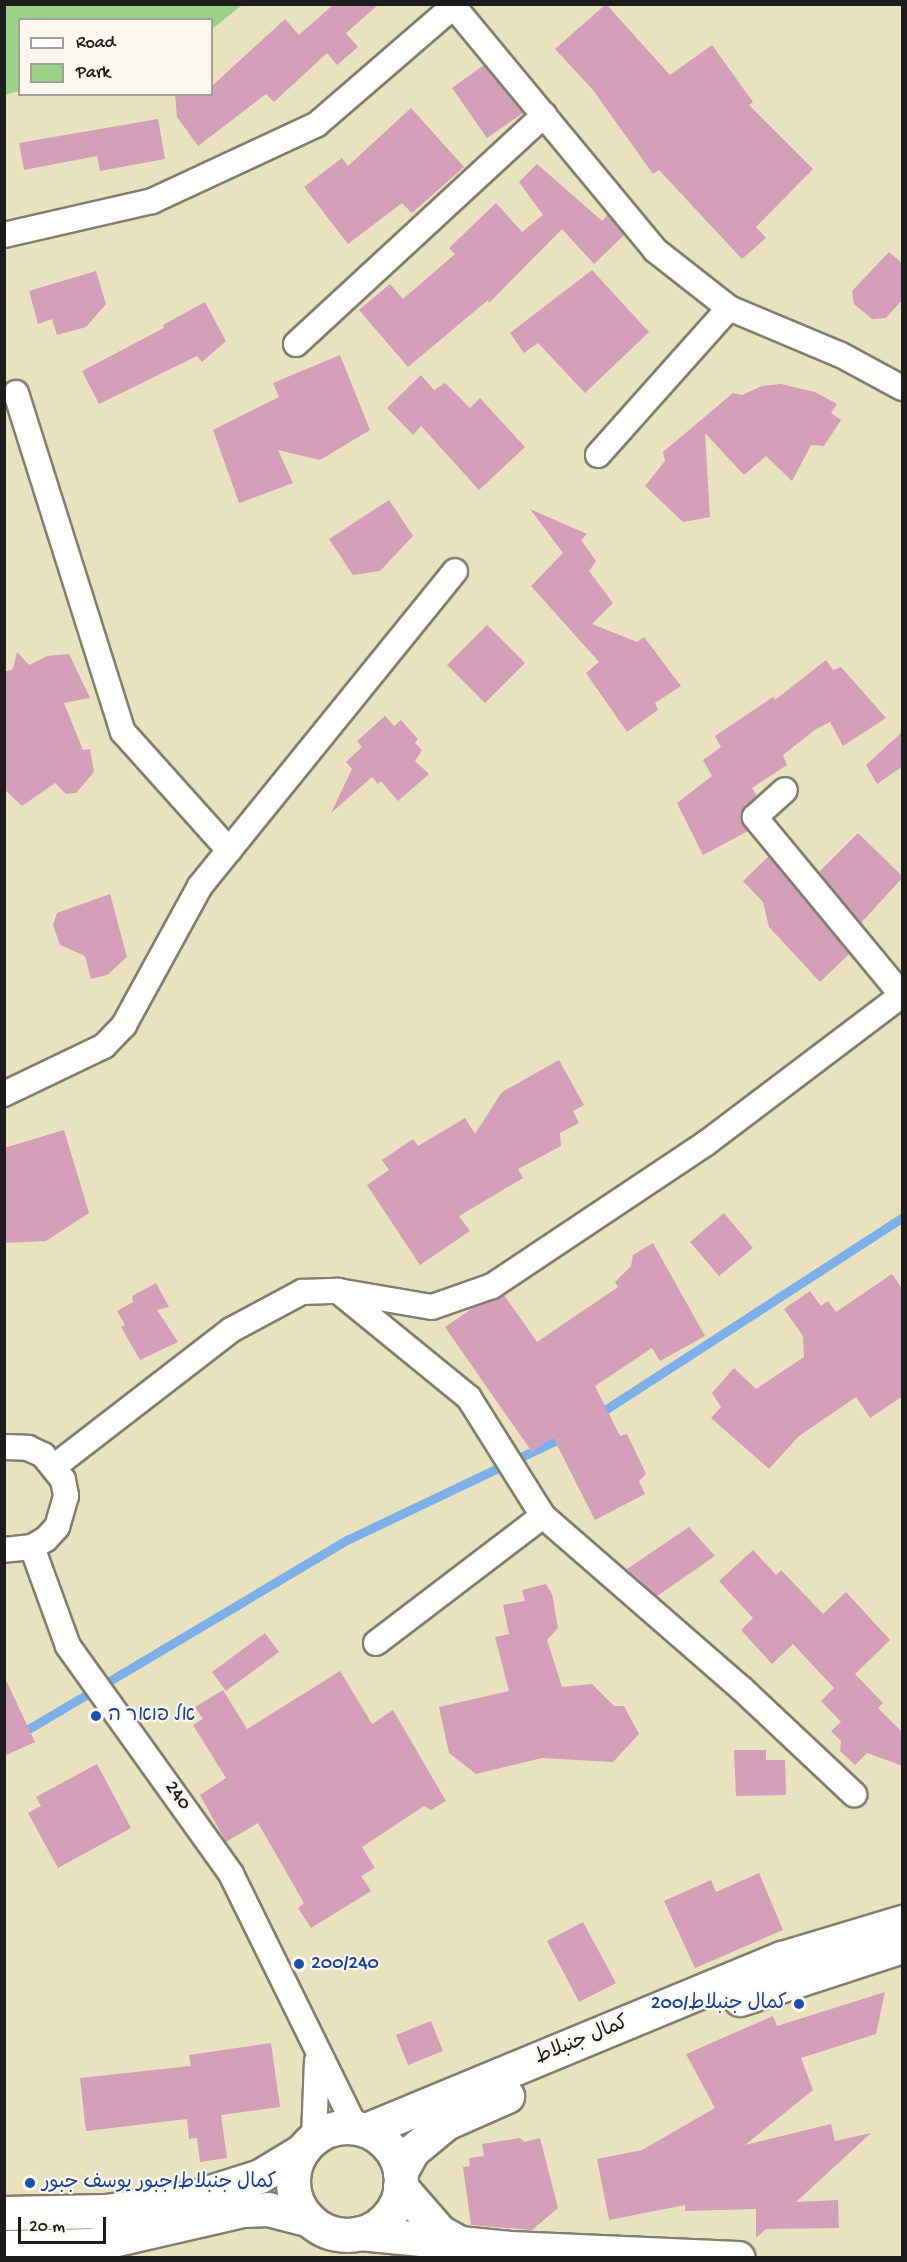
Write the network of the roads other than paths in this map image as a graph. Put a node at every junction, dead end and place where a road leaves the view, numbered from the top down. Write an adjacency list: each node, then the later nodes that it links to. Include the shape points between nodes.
1 (456, 6): 2 (street); 3 (street, via 316,125 152,201)
2 (544, 115): 4 (street, via 655,250); 5 (street)
3 (4, 236)
4 (729, 308): 6 (street, via 841,355); 8 (street)
5 (296, 344)
6 (903, 388)
7 (16, 393): 11 (street, via 123,732)
8 (598, 455)
9 (455, 571): 11 (street)
10 (785, 790): 13 (street, via 755,818 903,995 705,1144 492,1286 432,1307)
11 (229, 850): 12 (street, via 200,886 124,1025 104,1046)
12 (4, 1094)
13 (338, 1291): 15 (street, via 302,1292 231,1330); 16 (street, via 469,1398)
14 (4, 1448): 15 (street, via 28,1448)
15 (55, 1466): 17 (street, via 63,1480 64,1512 52,1533)
16 (543, 1516): 19 (street); 20 (street, via 742,1689)
17 (32, 1547): 18 (street); 23 (street, 240, via 68,1646 231,1874 294,1997)
18 (4, 1550)
19 (376, 1643)
20 (854, 1794)
21 (903, 1922): 24 (main road, كمال جنبلاط, via 782,1958)
22 (903, 1946): 26 (main road, كمال جنبلاط, via 745,1997 470,2112 423,2139)
23 (316, 2050): 24 (street, 240); 25 (street, 240, via 318,2105)
24 (361, 2129): 25 (main road, via 333,2128); 26 (main road, via 391,2149)
25 (308, 2144): 27 (main road, via 260,2176 191,2198 106,2211); 28 (main road, via 294,2170 293,2189)
26 (400, 2179): 29 (main road, via 393,2210 382,2222); 30 (main road, via 440,2232)
27 (4, 2213)
28 (310, 2220): 29 (main road, via 338,2234); 31 (main road, via 268,2209 243,2210 91,2245)
29 (360, 2233): 30 (main road)
30 (470, 2245): 32 (main road)
31 (4, 2247)
32 (738, 2258)

